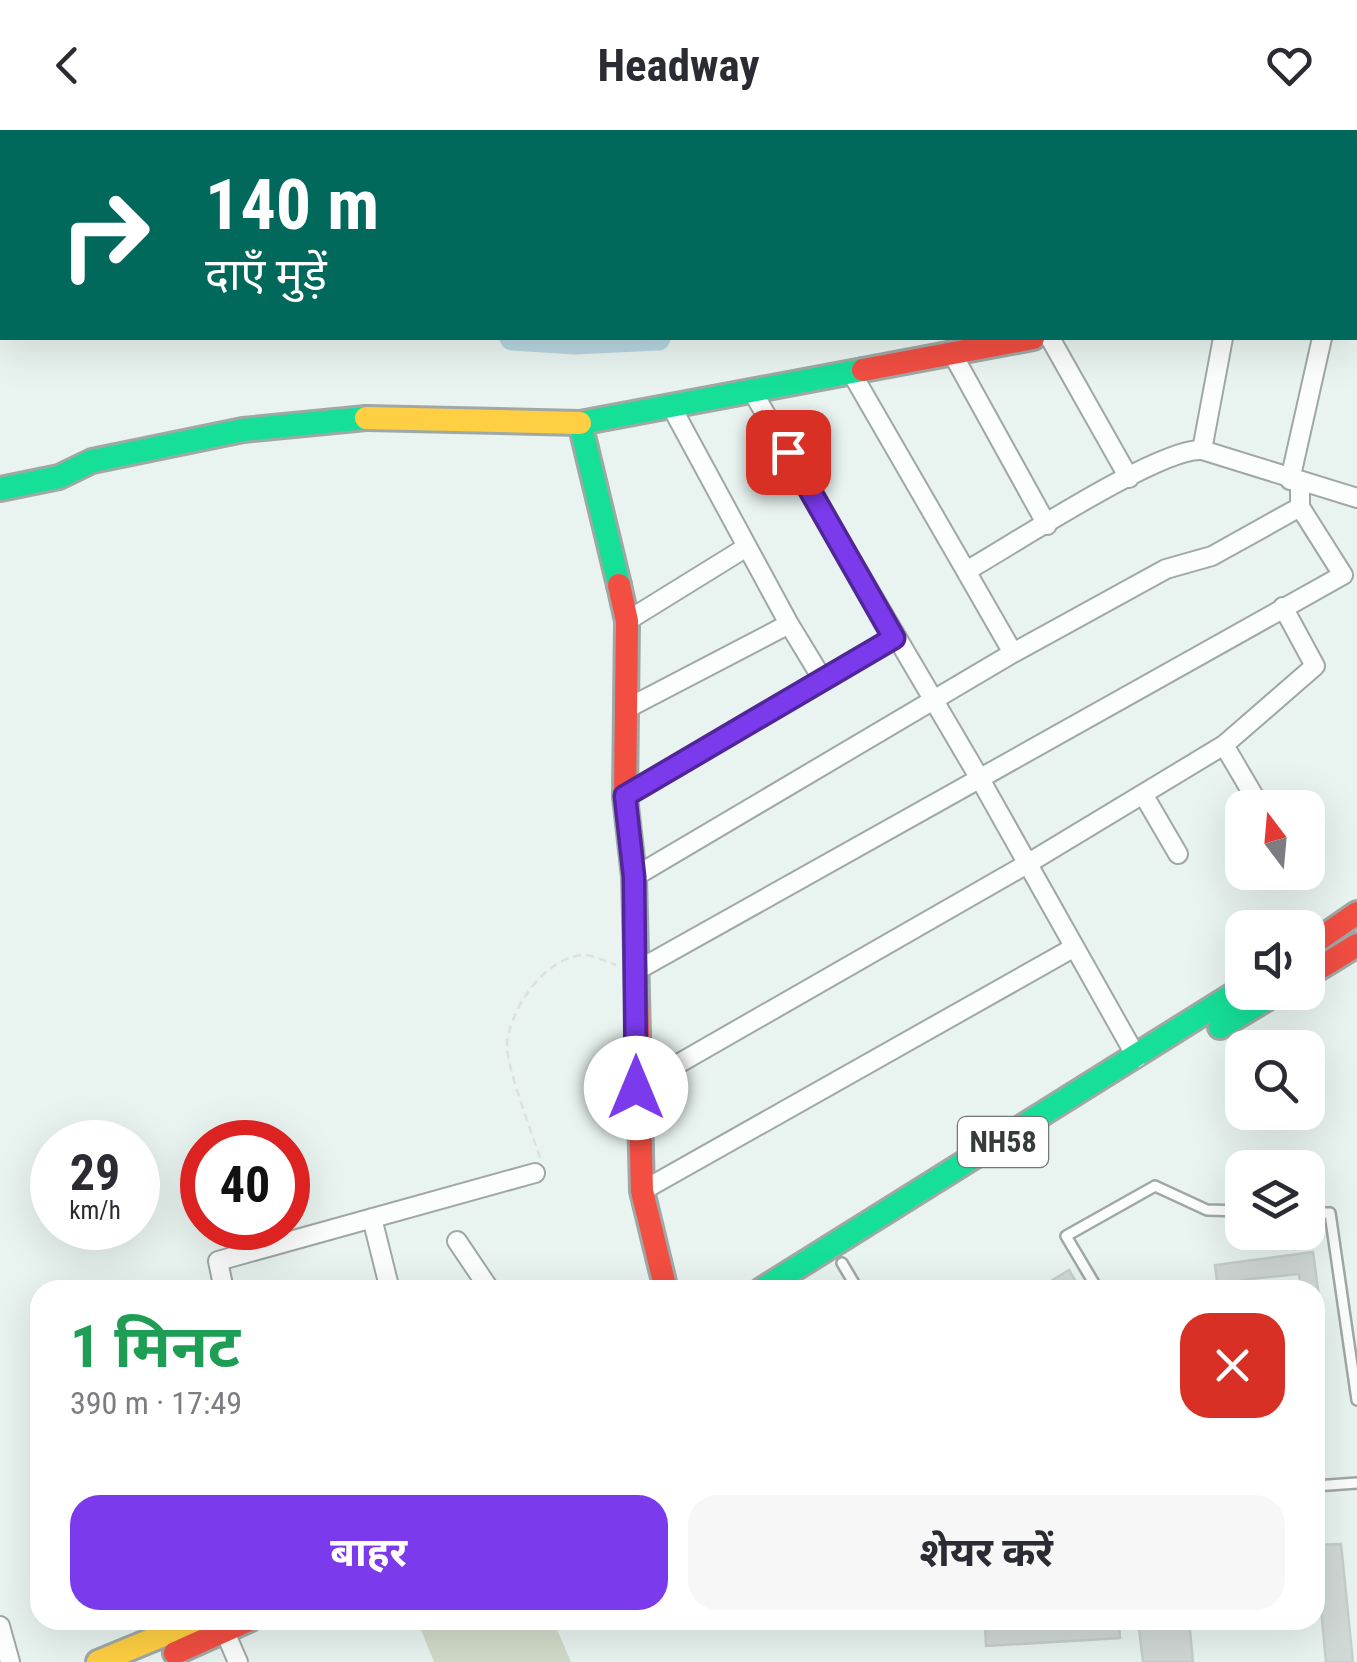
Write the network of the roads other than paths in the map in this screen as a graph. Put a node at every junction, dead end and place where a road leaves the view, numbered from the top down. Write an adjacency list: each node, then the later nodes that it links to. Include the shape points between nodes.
1 (1021, 340): 5 (main road)
2 (1051, 340): 11 (street)
3 (1223, 340): 10 (street)
4 (1322, 340): 12 (street)
5 (952, 353): 6 (main road); 16 (street)
6 (851, 372): 7 (main road); 18 (street)
7 (752, 391): 8 (main road); 22 (street)
8 (671, 406): 9 (main road); 17 (street)
9 (580, 424): 13 (main road, via 345,417 111,457); 20 (main road)
10 (1202, 450): 11 (street, via 1186,449); 12 (street)
11 (1129, 478): 16 (street)
12 (1295, 482): 14 (street); 15 (street)
13 (0, 489)
14 (1357, 498)
15 (1300, 507): 19 (street, via 1343,575); 23 (street, via 1212,556 1166,569)
16 (1048, 525): 18 (street)
17 (745, 548): 20 (street); 21 (street)
18 (966, 572): 23 (street)
19 (1283, 607): 27 (street, via 1315,666); 28 (street)
20 (628, 621): 26 (main road)
21 (789, 624): 24 (street); 26 (street)
22 (894, 638): 24 (street); 25 (street)
23 (1013, 653): 25 (street)
24 (823, 680): 31 (street)
25 (933, 701): 28 (street); 34 (street)
26 (626, 709): 31 (main road)
27 (1224, 745): 29 (street); 30 (street)
28 (980, 779): 33 (street); 40 (street)
29 (1250, 790)
30 (1143, 794): 32 (street); 33 (street)
31 (625, 796): 34 (main road)
32 (1178, 854)
33 (1027, 864): 38 (street); 44 (street)
34 (634, 877): 40 (main road)
35 (1356, 915): 36 (main road)
36 (1325, 936)
37 (1357, 945): 39 (main road)
38 (1072, 948): 43 (street); 46 (street)
39 (1325, 965)
40 (636, 970): 44 (main road)
41 (1225, 1002): 43 (main road, NH58)
42 (1244, 1010): 43 (main road, NH58)
43 (1141, 1065): 51 (main road, NH58)
44 (636, 1088): 46 (main road)
45 (535, 1172): 49 (street)
46 (642, 1190): 55 (main road)
47 (1225, 1211): 59 (lane, via 1207,1210 1155,1186 1066,1236)
48 (1325, 1213): 60 (lane)
49 (372, 1218): 52 (street, via 218,1261); 53 (street)
50 (457, 1241): 54 (street)
51 (837, 1255): 56 (main road, NH58); 57 (main road, NH58); 58 (lane)
52 (222, 1280)
53 (388, 1280)
54 (483, 1280)
55 (664, 1280)
56 (783, 1280)
57 (809, 1280)
58 (852, 1280)
59 (1092, 1280)
60 (1357, 1400)
61 (1357, 1483): 62 (lane)
62 (1325, 1485)
63 (0, 1626): 67 (street)
64 (176, 1630): 68 (main road)
65 (229, 1630): 66 (main road)
66 (225, 1632): 69 (main road); 70 (street)
67 (10, 1662)
68 (98, 1662)
69 (153, 1662)
70 (238, 1662)

